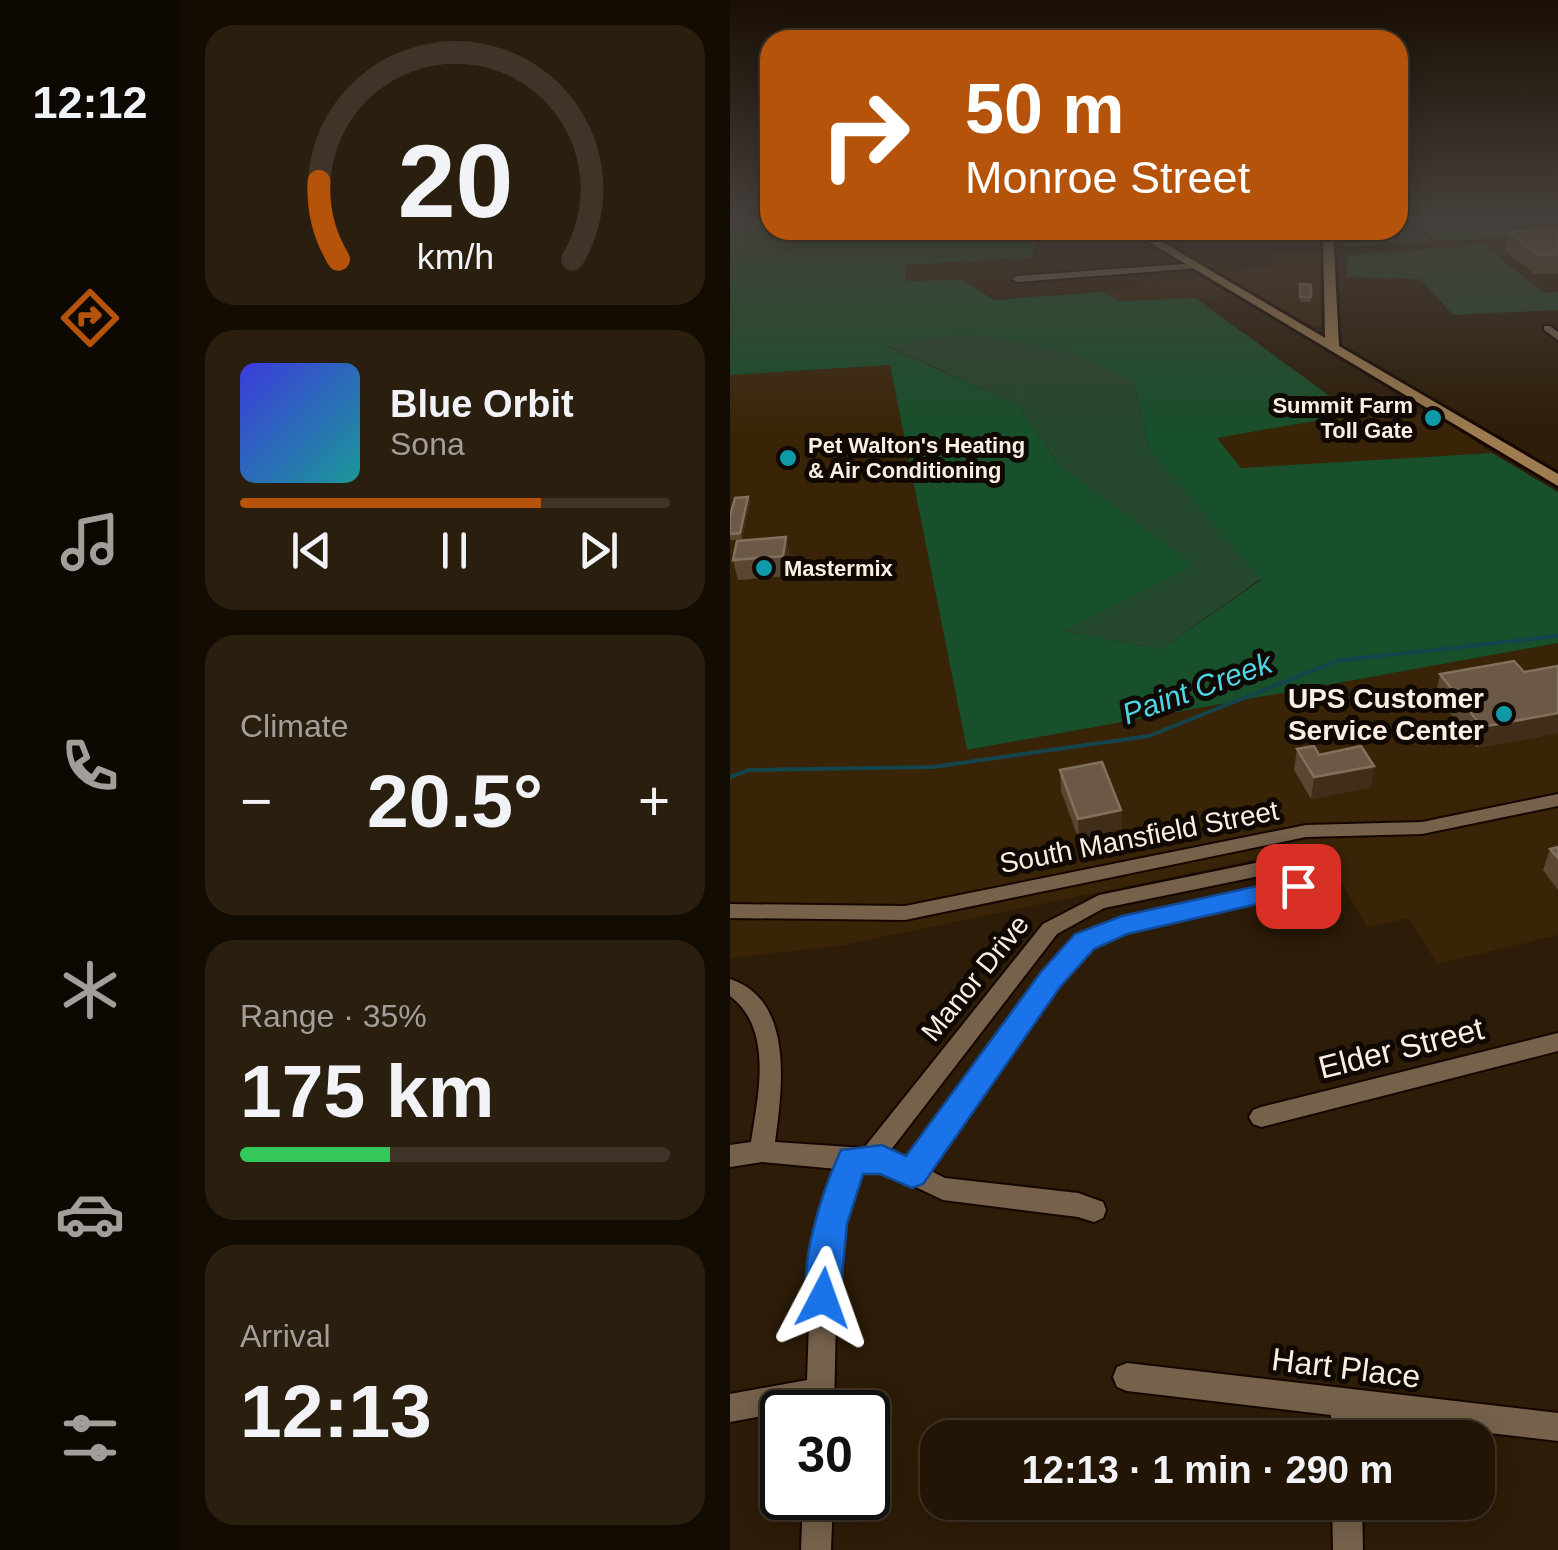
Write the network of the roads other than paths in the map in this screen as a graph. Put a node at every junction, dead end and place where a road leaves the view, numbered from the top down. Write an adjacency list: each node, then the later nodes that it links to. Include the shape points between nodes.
1 (1240, 291): 5 (main road)
2 (1330, 291): 5 (main road)
3 (1548, 328): 4 (street)
4 (1558, 336)
5 (1332, 346): 6 (main road)
6 (1557, 479)
7 (1558, 800): 8 (street, South Mansfield Street, via 1422,828 1306,831 905,913)
8 (730, 911)
9 (730, 986): 12 (street, via 753,1004 771,1060)
10 (1558, 1042): 11 (street, Elder Street)
11 (1261, 1117)
12 (762, 1151): 13 (street); 14 (street)
13 (730, 1156)
14 (861, 1159): 15 (street); 15 (street, Manor Drive, via 1050,929 1100,902 1274,866 1290,868 1298,878 1298,886 1122,926 1084,942); 18 (street, Manor Drive, via 830,1224)
15 (912, 1174): 16 (street, via 943,1189)
16 (1094, 1210)
17 (1127, 1377): 19 (street, Hart Place)
18 (820, 1390)
19 (1345, 1404): 22 (street); 23 (street, Hart Place)
20 (760, 1406): 21 (street)
21 (730, 1408)
22 (1345, 1420)
23 (1558, 1427)
24 (817, 1520): 26 (street)
25 (1347, 1520): 27 (street)
26 (816, 1550)
27 (1348, 1550)

